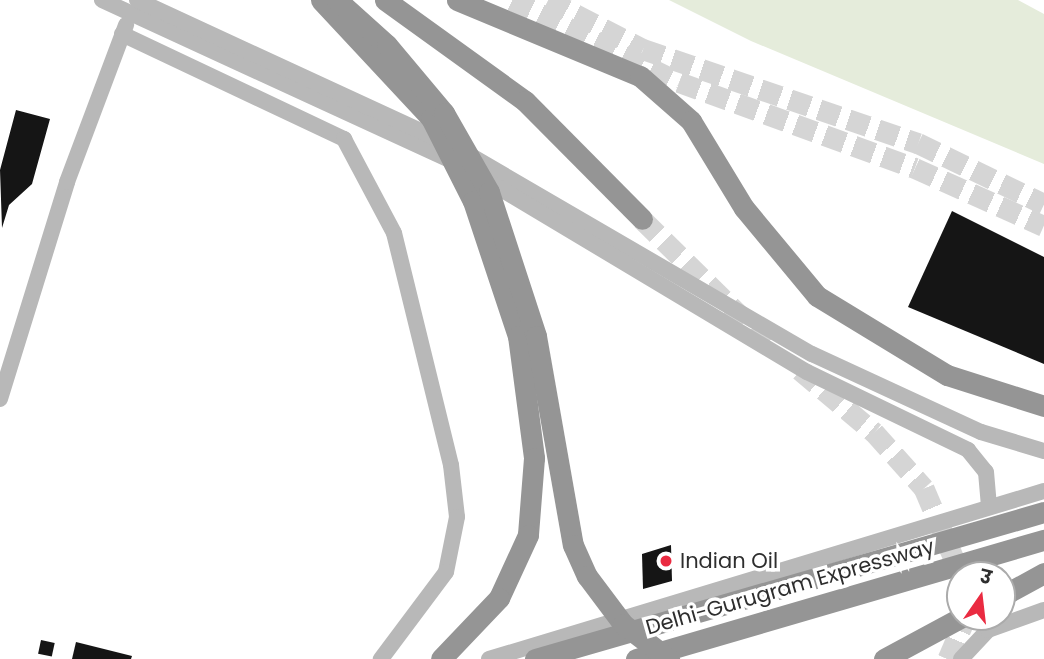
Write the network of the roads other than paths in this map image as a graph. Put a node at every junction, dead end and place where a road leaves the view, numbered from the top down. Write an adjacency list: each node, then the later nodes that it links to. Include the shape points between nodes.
1 (102, 0): 6 (main road)
2 (321, 0): 21 (highway, bridge, via 431,118 482,224 518,336 534,458 528,535 499,598)
3 (337, 0): 25 (highway, bridge, via 387,45 444,113 489,192 536,337 573,545 587,576 623,624)
4 (385, 0): 8 (highway, via 525,101)
5 (457, 0): 10 (highway, via 640,76 691,121 744,208 817,296 947,375)
6 (134, 7): 7 (main road); 11 (main road, via 498,169 812,354 981,432); 13 (main road, via 399,132 807,372 968,450 986,472)
7 (122, 34): 9 (main road, via 66,182); 20 (main road, via 344,139 390,222 430,373 457,517 446,572)
8 (642, 219)
9 (0, 399)
10 (1044, 406)
11 (1044, 451)
12 (1044, 491): 13 (main road)
13 (989, 506): 22 (main road)
14 (1044, 512): 23 (highway, Delhi-Gurugram Expressway)
15 (1044, 540): 24 (highway, Delhi-Gurugram Expressway)
16 (1044, 573): 17 (highway)
17 (1016, 588)
18 (1044, 610): 27 (main road, via 988,630)
19 (946, 625): 26 (highway)
20 (381, 659)
21 (441, 659)
22 (489, 659)
23 (535, 659)
24 (636, 659)
25 (669, 659)
26 (884, 659)
27 (961, 659)

